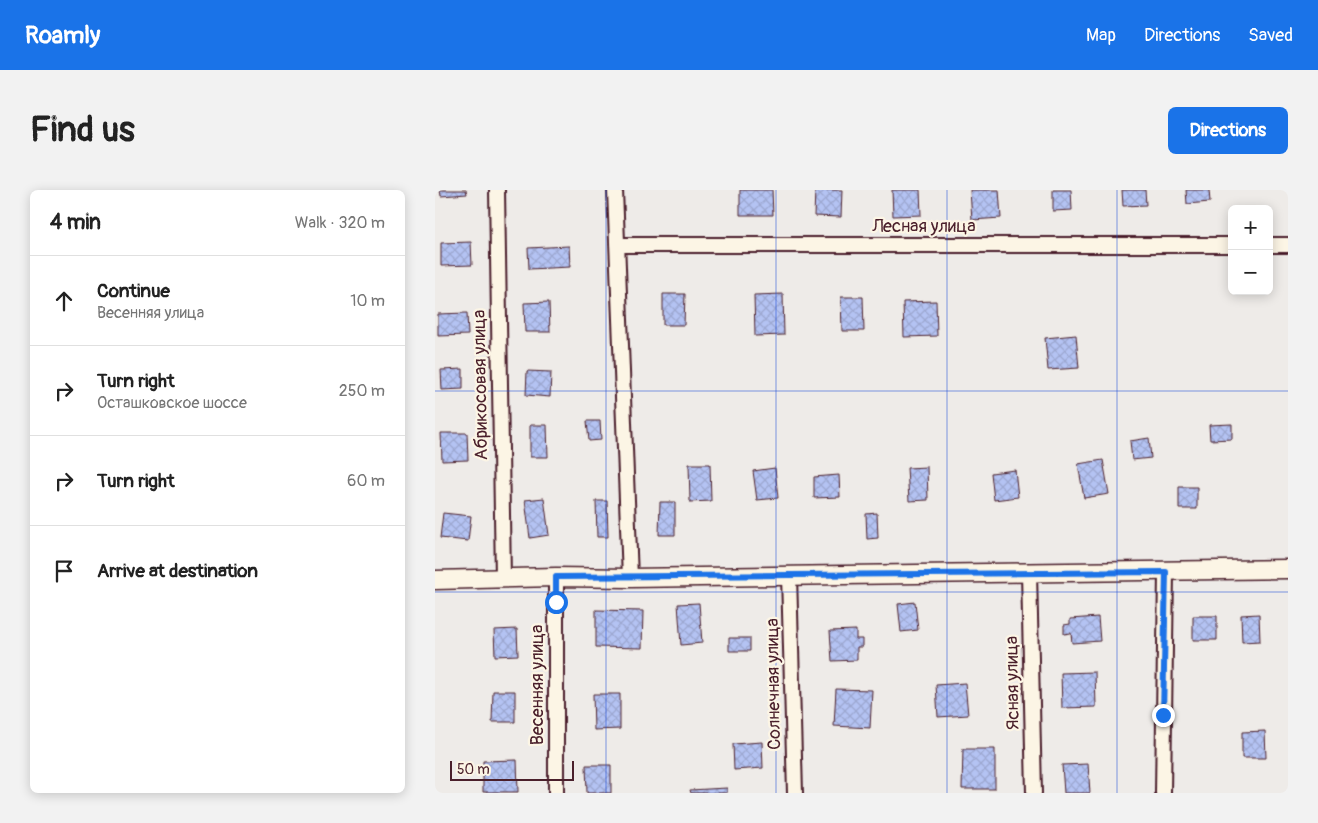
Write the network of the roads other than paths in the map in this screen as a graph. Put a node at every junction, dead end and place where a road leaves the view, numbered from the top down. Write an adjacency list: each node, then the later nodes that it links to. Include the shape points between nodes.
1 (497, 190): 13 (street, Абрикосовая улица)
2 (615, 190): 3 (street)
3 (617, 245): 4 (street, Лесная улица); 12 (street)
4 (1228, 245)
5 (1273, 245): 6 (street)
6 (1288, 245)
7 (1288, 569): 9 (street)
8 (1029, 572): 9 (street); 10 (street); 17 (street, Ясная улица)
9 (1166, 572): 18 (street)
10 (789, 575): 12 (street); 16 (street, Солнечная улица)
11 (556, 577): 12 (street); 13 (street); 15 (street, Весенняя улица)
12 (630, 578)
13 (503, 579): 14 (street)
14 (435, 580)
15 (555, 793)
16 (795, 793)
17 (1034, 793)
18 (1163, 793)

